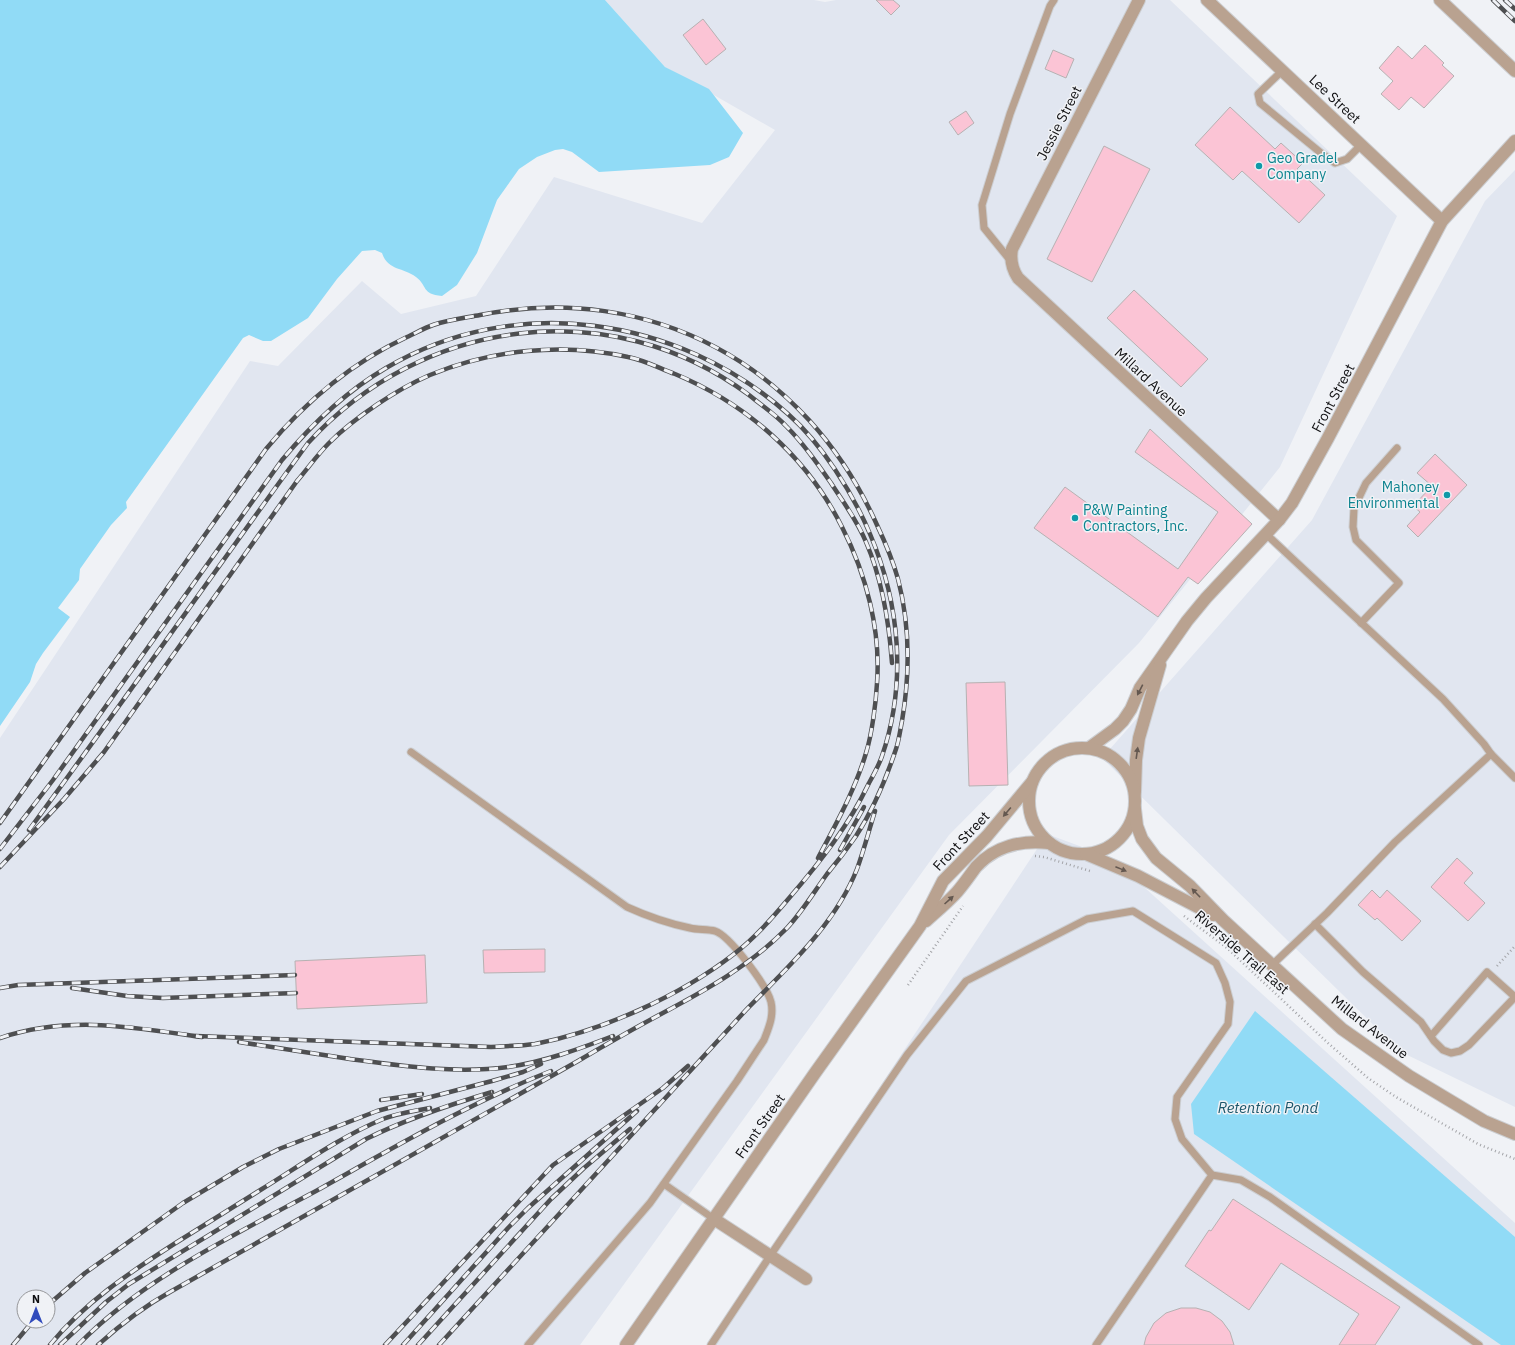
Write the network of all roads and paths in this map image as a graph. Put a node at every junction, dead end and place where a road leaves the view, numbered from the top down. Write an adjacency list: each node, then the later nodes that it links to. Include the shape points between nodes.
1 (1054, 0): 10 (lane, via 1010,114 982,206 984,228)
2 (1139, 0): 10 (street, Jessie Street, via 1015,242)
3 (1207, 0): 5 (street, Lee Street)
4 (1440, 0): 6 (street)
5 (1282, 71): 8 (street, Lee Street); 8 (lane, via 1258,94 1260,103 1335,162 1347,159)
6 (1515, 71)
7 (1515, 142): 9 (street, Front Street)
8 (1361, 145): 9 (street, Lee Street)
9 (1442, 221): 12 (street, Front Street, via 1328,438 1292,503)
10 (1011, 262): 12 (street, Millard Avenue, via 1018,278)
11 (1397, 448): 14 (lane, via 1366,483 1354,508 1353,527 1356,540 1399,583)
12 (1279, 520): 13 (street, Front Street)
13 (1266, 534): 14 (lane); 15 (street, Front Street, via 1206,598)
14 (1361, 623): 18 (lane, via 1443,699)
15 (1162, 658): 16 (street, Front Street, one-way to 16, via 1140,688 1123,721); 21 (street, Front Street, one-way to 15, via 1140,738)
16 (1089, 748): 20 (street, via 1072,748 1053,756 1040,767); 21 (street, via 1106,753 1121,764 1131,779)
17 (411, 752): 41 (lane, via 627,907 652,919 715,931 729,940 766,989 771,1002 772,1020 764,1040)
18 (1491, 754): 19 (lane); 30 (lane, via 1395,842)
19 (1515, 778)
20 (1032, 782): 23 (street, via 1028,800 1031,818 1040,834); 31 (street, Front Street, one-way to 31, via 988,836 943,880)
21 (1135, 792): 22 (street)
22 (1135, 809): 24 (street, via 1129,826 1118,840 1103,850); 29 (street, Millard Avenue, one-way to 22, via 1190,886 1150,852 1139,832)
23 (1049, 843): 24 (street, via 1067,852); 31 (street, Front Street, one-way to 23, via 957,892 990,855 1016,844)
24 (1085, 854): 29 (street, Millard Avenue, one-way to 29, via 1138,876)
25 (1033, 856): 26 (path)
26 (1092, 872)
27 (966, 902): 35 (path)
28 (1183, 915): 39 (path, Riverside Trail East, via 1227,948 1368,1078 1478,1144)
29 (1223, 920): 33 (street, Millard Avenue)
30 (1315, 924): 33 (lane); 37 (lane, via 1363,972 1421,1022)
31 (920, 926): 42 (street, Front Street)
32 (1515, 946): 34 (path)
33 (1273, 964): 38 (street, Millard Avenue, via 1342,1029 1408,1076 1484,1121)
34 (1497, 966)
35 (908, 985)
36 (1515, 997): 37 (lane, via 1469,1045 1460,1051 1451,1053 1443,1050); 37 (lane, via 1487,972)
37 (1431, 1036)
38 (1515, 1134)
39 (1515, 1159)
40 (1212, 1175): 43 (lane, via 1182,1139 1175,1119 1177,1097 1228,1024 1230,1002 1216,963 1133,911 1088,919 966,981 907,1055); 48 (lane); 49 (lane, via 1240,1180 1270,1197)
41 (664, 1184): 42 (lane); 45 (lane)
42 (714, 1219): 43 (street); 46 (street, Front Street)
43 (770, 1256): 44 (street); 47 (lane)
44 (806, 1279)
45 (528, 1345)
46 (626, 1345)
47 (711, 1345)
48 (1096, 1345)
49 (1479, 1345)

